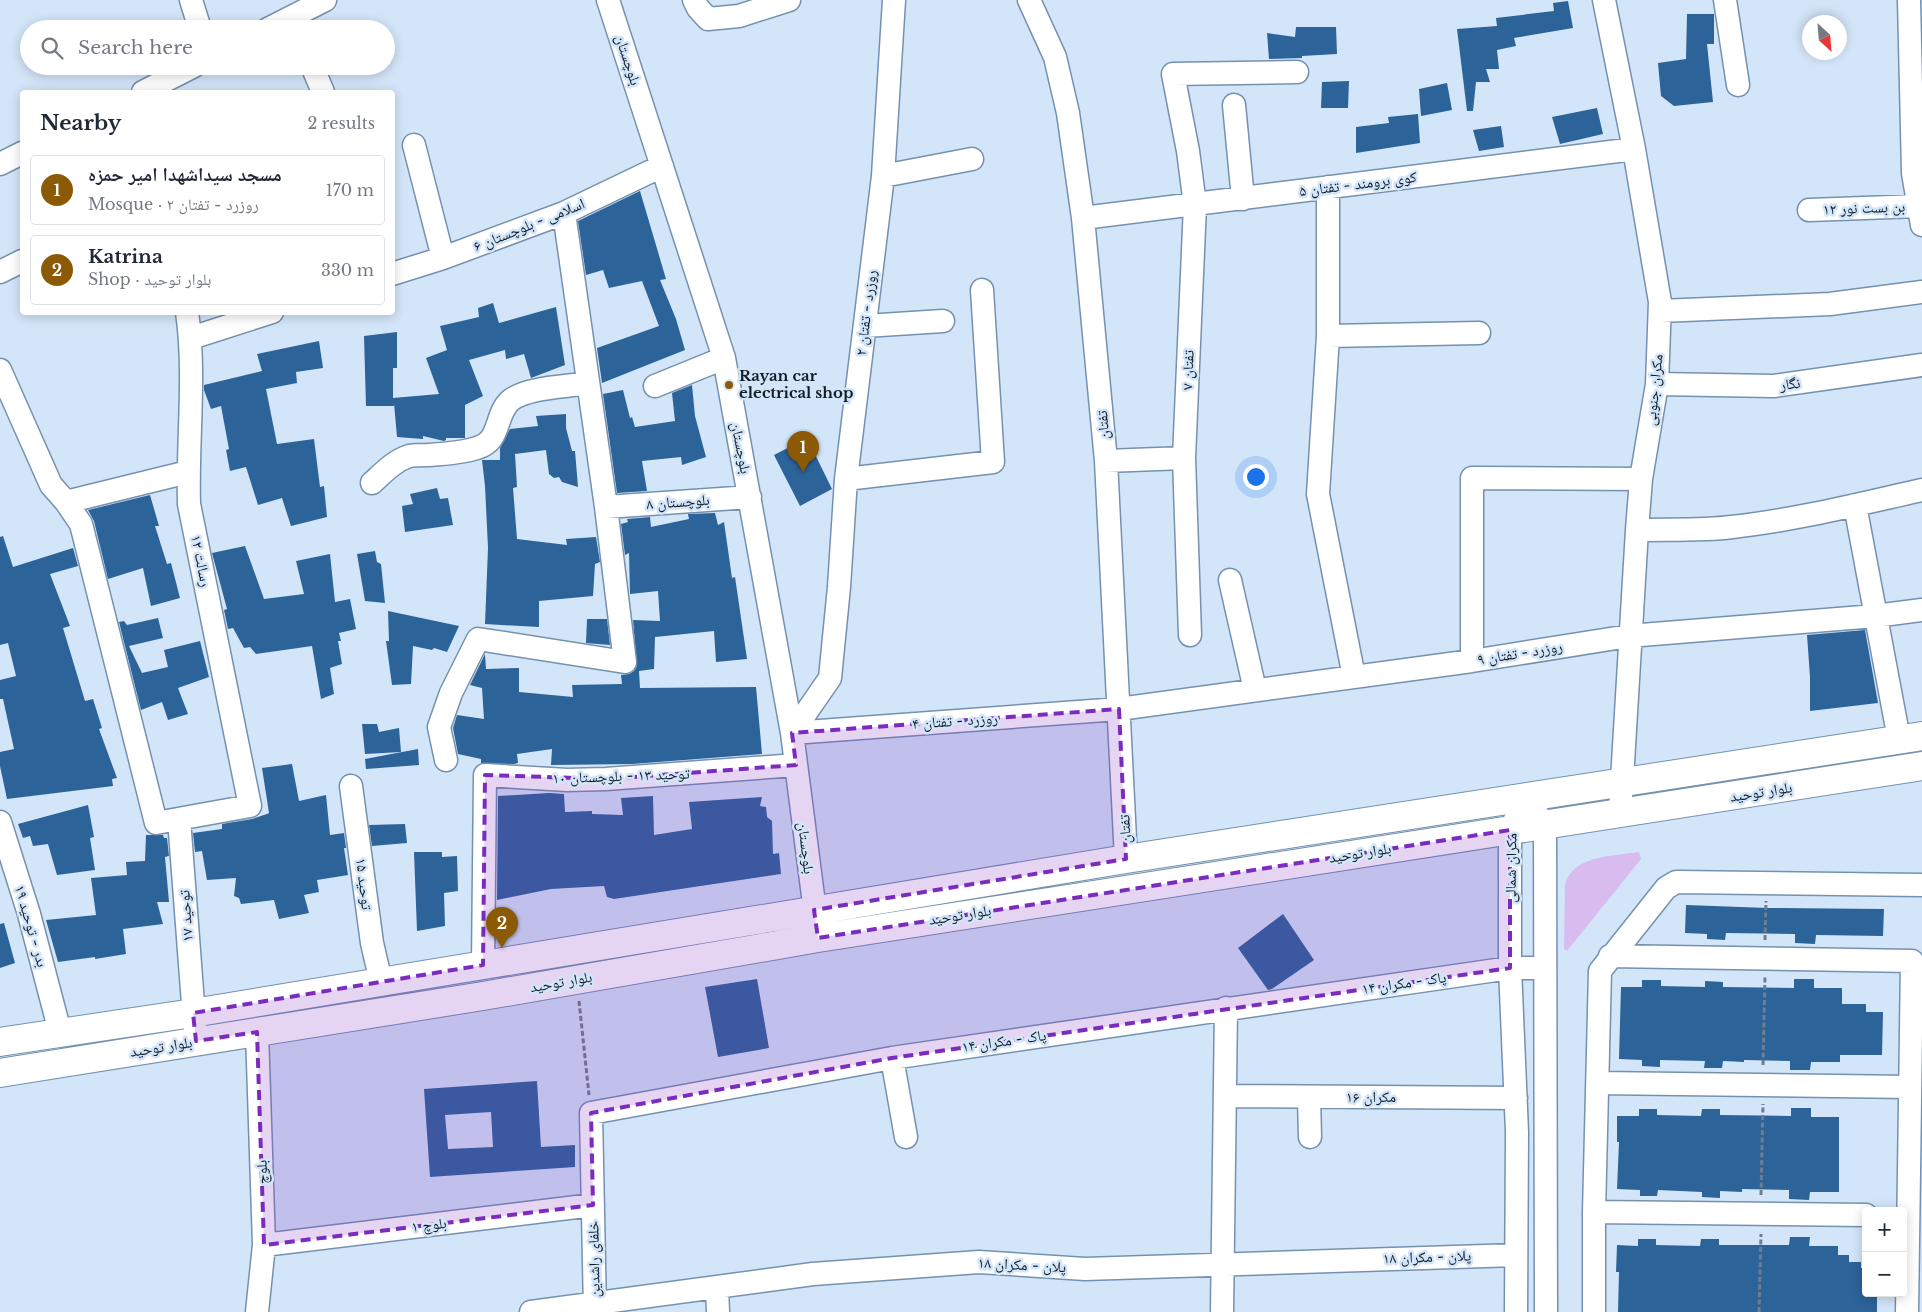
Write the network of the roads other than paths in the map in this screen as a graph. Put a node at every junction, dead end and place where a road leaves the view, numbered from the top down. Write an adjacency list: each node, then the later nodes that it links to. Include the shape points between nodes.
1 (191, 0): 11 (street)
2 (325, 0): 12 (street)
3 (608, 0): 27 (street, بلوچستان)
4 (694, 0): 5 (street, via 708,19 739,16)
5 (789, 0)
6 (894, 0): 28 (street, روزرد - تفتان ۲)
7 (1029, 0): 35 (street, تفتان, via 1055,57 1068,113)
8 (1604, 0): 23 (street, مکران جنوبی)
9 (1725, 0): 17 (street)
10 (1909, 0): 13 (street)
11 (197, 20)
12 (298, 20)
13 (1916, 33): 21 (street)
14 (1297, 72): 31 (street, تفتان ۷, via 1174,74)
15 (176, 75): 18 (street)
16 (316, 75): 19 (street)
17 (1738, 84)
18 (147, 90)
19 (322, 90)
20 (1234, 104): 30 (street)
21 (1916, 108): 34 (street, via 1913,173)
22 (414, 145): 36 (street)
23 (1634, 149): 29 (street, کوی برومند - تفتان ۵); 42 (street, مکران جنوبی)
24 (20, 154): 26 (street)
25 (972, 159): 28 (street)
26 (0, 164)
27 (662, 166): 33 (street, اسلامی - بلوچستان ۶); 50 (street, بلوچستان)
28 (883, 176): 46 (street, روزرد - تفتان ۲)
29 (1328, 187): 30 (street, کوی برومند - تفتان ۵); 48 (street)
30 (1243, 198): 31 (street, کوی برومند - تفتان ۵)
31 (1195, 205): 35 (street, کوی برومند - تفتان ۵); 56 (street, تفتان ۷)
32 (1809, 210): 34 (street, بن بست نور ۱۲)
33 (564, 213): 36 (street, اسلامی - بلوچستان ۶); 53 (street)
34 (1920, 216)
35 (1083, 218): 57 (street, تفتان)
36 (443, 258): 39 (street, اسلامی - بلوچستان ۶)
37 (20, 262): 38 (street)
38 (0, 272)
39 (395, 273)
40 (982, 290): 59 (street, via 993,462)
41 (1922, 292): 42 (street, via 1830,304)
42 (1660, 310): 54 (street, مکران جنوبی)
43 (187, 315): 49 (street, رسالت ۱۲)
44 (263, 315): 49 (street)
45 (943, 321): 46 (street)
46 (865, 326): 59 (street, روزرد - تفتان ۲)
47 (1479, 333): 48 (street)
48 (1328, 336): 74 (street, via 1318,494)
49 (191, 338): 58 (street, رسالت ۱۲)
50 (724, 358): 55 (street); 63 (street, بلوچستان)
51 (1922, 365): 54 (street, نگار, via 1774,386)
52 (0, 370): 64 (street, via 51,485)
53 (588, 384): 61 (street, via 523,393 509,402 499,418 495,434 478,448 410,456 386,469); 66 (street)
54 (1657, 384): 60 (street, مکران جنوبی)
55 (656, 386)
56 (1184, 458): 57 (street); 71 (street, تفتان ۷)
57 (1106, 461): 76 (street, تفتان)
58 (188, 472): 64 (street); 86 (street, رسالت ۱۲, via 189,504 250,806)
59 (846, 479): 77 (street, روزرد - تفتان ۲, via 830,678)
60 (1641, 479): 67 (street, مکران جنوبی); 73 (street, via 1472,478)
61 (372, 483)
62 (1922, 490): 65 (street)
63 (750, 497): 66 (street, بلوچستان ۸); 77 (street, بلوچستان)
64 (66, 502): 86 (street, via 81,524 156,823)
65 (1855, 505): 67 (street, via 1729,527); 70 (street)
66 (606, 507): 79 (street, via 625,662 478,639 451,693 439,727)
67 (1637, 530): 72 (street, مکران جنوبی)
68 (1230, 580): 75 (street)
69 (1922, 610): 70 (street, روزرد - تفتان ۹)
70 (1875, 616): 72 (street, روزرد - تفتان ۹); 78 (street)
71 (1190, 634)
72 (1630, 636): 73 (street, روزرد - تفتان ۹); 82 (street, مکران جنوبی)
73 (1472, 661): 74 (street, روزرد - تفتان ۹)
74 (1354, 677): 75 (street, روزرد - تفتان ۹)
75 (1255, 690): 76 (street, روزرد - تفتان ۹)
76 (1119, 709): 77 (street, روزرد - تفتان ۴); 90 (street, تفتان)
77 (792, 733): 80 (street, بلوچستان)
78 (1911, 738): 82 (main road, بلوار توحید)
79 (446, 760)
80 (796, 765): 92 (street, بلوچستان); 95 (street, توحید ۱۳ - بلوچستان ۱۰, via 606,779 485,775)
81 (1922, 766): 85 (main road, بلوار توحید)
82 (1622, 783): 84 (main road, بلوار توحید); 85 (street, مکران جنوبی)
83 (351, 786): 98 (street, توحید ۱۵, via 372,943)
84 (1526, 798): 88 (street); 89 (street, مکران شمالی); 90 (main road, بلوار توحید)
85 (1620, 813): 88 (main road, بلوار توحید)
86 (179, 819): 100 (street, توحید ۱۷)
87 (0, 822): 101 (street, بدر - توحید ۱۹)
88 (1545, 825): 89 (main road, بلوار توحید); 97 (street)
89 (1510, 830): 93 (main road, بلوار توحید); 96 (street, مکران شمالی)
90 (1126, 859): 92 (main road, بلوار توحید)
91 (1922, 885): 94 (street, via 1676,882 1666,888)
92 (814, 910): 93 (street, بلوچستان); 95 (main road, بلوار توحید)
93 (818, 938): 102 (main road, بلوار توحید)
94 (1610, 956): 107 (street, via 1600,971 1598,990); 108 (street, via 1912,961)
95 (483, 965): 98 (main road, بلوار توحید)
96 (1510, 968): 97 (street, پاک - مکران ۱۴); 99 (street, پاک - مکران ۱۴); 111 (street, مکران شمالی)
97 (1545, 968): 129 (street)
98 (381, 982): 100 (main road, بلوار توحید)
99 (1226, 1008): 105 (street, پاک - مکران ۱۴); 109 (street)
100 (193, 1012): 101 (main road, بلوار توحید); 103 (street, توحید ۱۷)
101 (60, 1032): 104 (main road, بلوار توحید)
102 (257, 1032): 103 (main road, بلوار توحید); 118 (street, بلوچ)
103 (196, 1041): 106 (main road, بلوار توحید)
104 (0, 1042)
105 (892, 1058): 112 (street); 114 (street, پاک - مکران ۱۴, via 591,1112)
106 (0, 1074)
107 (1598, 1083): 108 (street); 116 (street)
108 (1910, 1087): 115 (street)
109 (1225, 1096): 110 (street, مکران ۱۶); 121 (street)
110 (1308, 1097): 111 (street, مکران ۱۶); 113 (street)
111 (1516, 1098): 120 (street, مکران شمالی)
112 (906, 1137)
113 (1310, 1137)
114 (593, 1205): 118 (street, بلوچ ۱); 123 (street, خلفای راشدین)
115 (1906, 1207)
116 (1594, 1212): 117 (street); 130 (street)
117 (1862, 1215)
118 (264, 1245): 124 (street, بلوچ)
119 (1906, 1252): 131 (street)
120 (1516, 1254): 121 (street, پلان - مکران ۱۸); 128 (street, مکران شمالی)
121 (1223, 1264): 122 (street, پلان - مکران ۱۸, via 1085,1268 979,1262 813,1274); 127 (street)
122 (717, 1287): 123 (street, پلان - مکران ۱۸); 126 (street)
123 (595, 1308): 125 (street, پلان - مکران ۱۸)
124 (256, 1312)
125 (530, 1312)
126 (718, 1312)
127 (1222, 1312)
128 (1516, 1312)
129 (1546, 1312)
130 (1594, 1312)
131 (1907, 1312)

